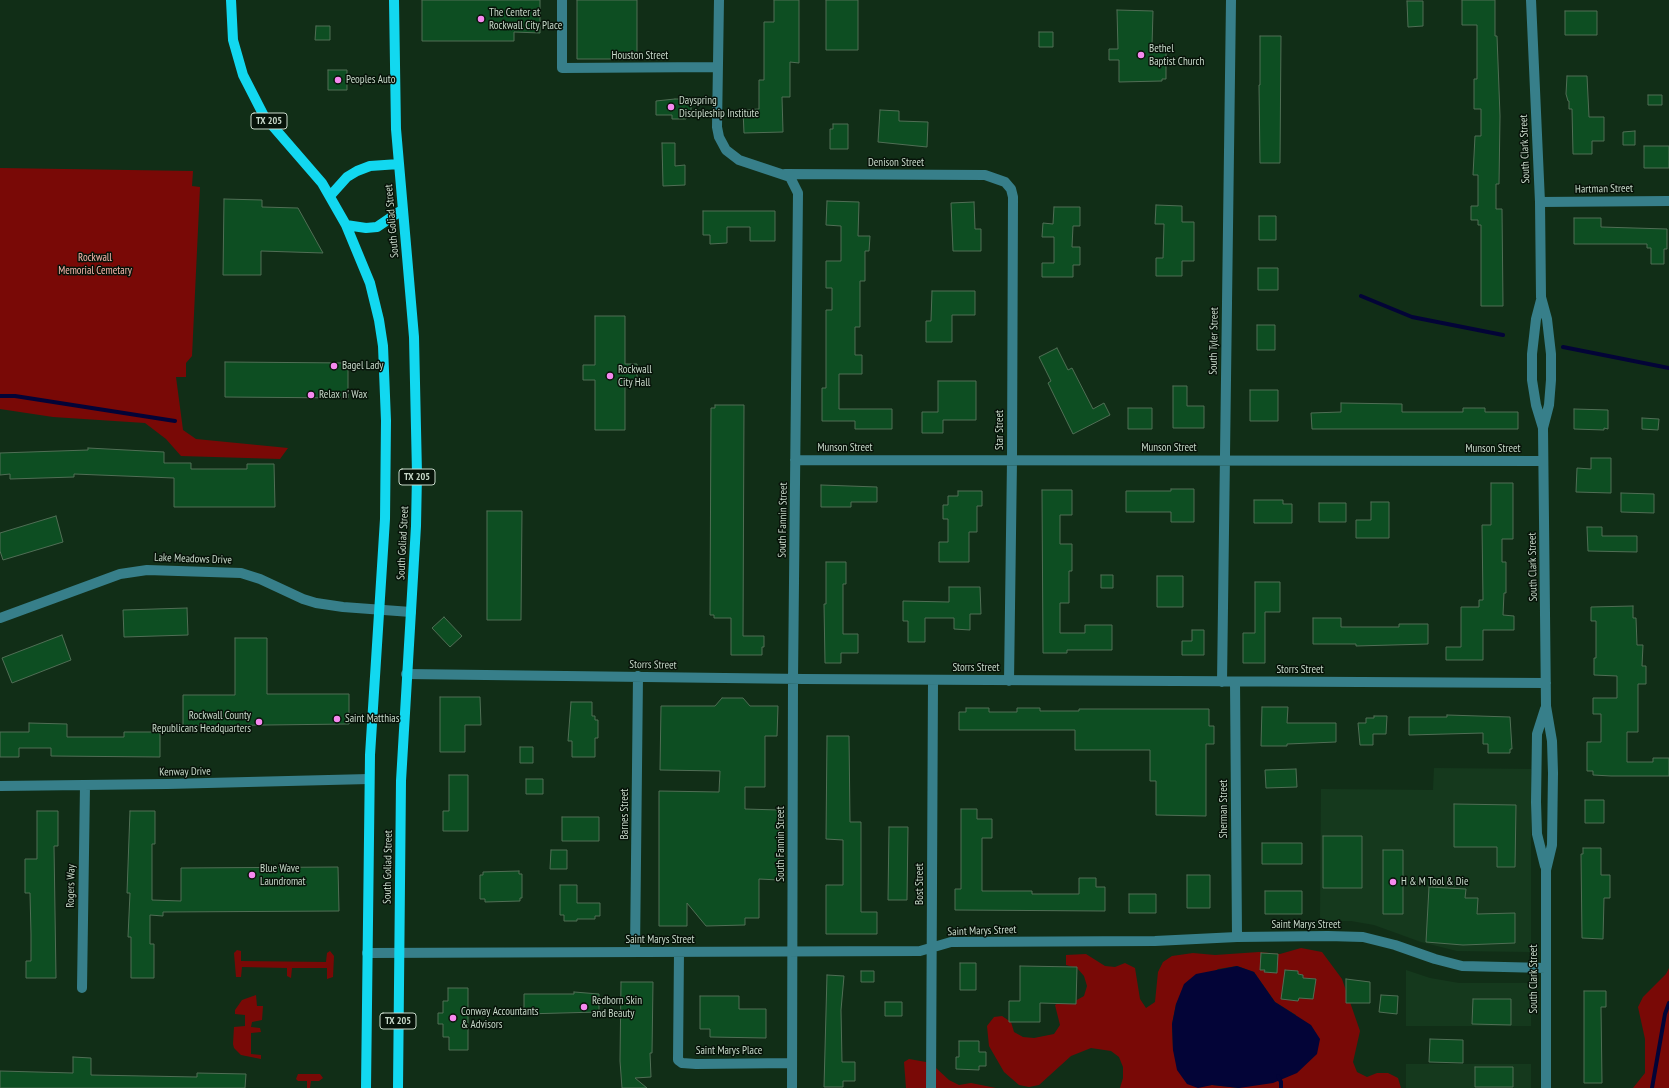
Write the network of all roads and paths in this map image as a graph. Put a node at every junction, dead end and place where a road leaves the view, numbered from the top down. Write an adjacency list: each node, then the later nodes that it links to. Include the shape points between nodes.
1 (231, 0): 11 (main road, TX 205, via 233,40 240,67 252,95 264,116 312,170)
2 (394, 0): 8 (main road, South Goliad Street / TX 205)
3 (562, 0): 7 (street, Houston Street, via 562,68)
4 (719, 0): 7 (street)
5 (1230, 0): 20 (street, South Tyler Street)
6 (1531, 0): 13 (street, South Clark Street)
7 (717, 67): 9 (street, via 717,127 722,144 739,160)
8 (399, 164): 11 (main road, via 370,166 356,170); 14 (main road, South Goliad Street / TX 205)
9 (785, 174): 10 (street, Denison Street, via 985,175); 18 (street, South Fannin Street, via 794,183 798,193)
10 (1005, 182): 19 (street, Star Street, via 1013,197)
11 (330, 196): 15 (main road, TX 205)
12 (1669, 200): 13 (street, Hartman Street)
13 (1540, 202): 16 (street, South Clark Street)
14 (402, 210): 15 (main road, via 377,227); 23 (main road, South Goliad Street / TX 205, via 411,292 417,422 417,501)
15 (346, 225): 22 (main road, South Goliad Street / TX 205, via 370,283 383,346 386,421 385,506)
16 (1541, 296): 17 (street, South Clark Street, via 1551,354 1549,405); 17 (street, South Clark Street, via 1532,354 1532,380)
17 (1543, 428): 21 (street, South Clark Street)
18 (795, 460): 19 (street, Munson Street); 27 (street, South Fannin Street)
19 (1012, 460): 20 (street, Munson Street); 29 (street, Star Street)
20 (1224, 460): 21 (street, Munson Street); 30 (street, South Tyler Street)
21 (1543, 460): 32 (street, South Clark Street)
22 (379, 610): 23 (street, Lake Meadows Drive); 24 (street, Lake Meadows Drive, via 316,603 241,573 147,570 120,574); 34 (main road, South Goliad Street / TX 205)
23 (410, 612): 25 (main road, South Goliad Street / TX 205)
24 (0, 618)
25 (406, 674): 26 (street, Storrs Street); 44 (main road, South Goliad Street / TX 205, via 400,816)
26 (638, 676): 27 (street, Storrs Street); 41 (street, Barnes Street)
27 (793, 679): 28 (street, Storrs Street); 40 (street, South Fannin Street)
28 (933, 680): 29 (street, Storrs Street); 39 (street, Bost Street)
29 (1008, 681): 30 (street, Storrs Street)
30 (1222, 682): 31 (street, Storrs Street)
31 (1235, 682): 32 (street, Storrs Street); 38 (street, Sherman Street)
32 (1546, 683): 33 (street, South Clark Street)
33 (1546, 706): 37 (street, South Clark Street, via 1552,741 1553,772 1552,845); 37 (street, South Clark Street, via 1537,734 1536,802 1537,834)
34 (369, 779): 35 (street, Kenway Drive); 43 (main road, South Goliad Street / TX 205)
35 (84, 785): 36 (street, Kenway Drive); 46 (street, Rogers Way)
36 (0, 786)
37 (1546, 870): 45 (street, South Clark Street)
38 (1236, 937): 39 (street, Saint Marys Street, via 1154,941 951,942); 45 (street, Saint Marys Street, via 1363,938 1462,966)
39 (932, 948): 40 (street, Saint Marys Street, via 920,951); 51 (street, Bost Street)
40 (792, 951): 42 (street, Saint Marys Street); 47 (street, South Fannin Street)
41 (635, 952): 42 (street, Saint Marys Street); 44 (street, Saint Marys Street)
42 (679, 952): 47 (street, Saint Marys Place, via 678,1060 682,1063 696,1064)
43 (367, 954): 44 (street, Saint Marys Street); 48 (main road, South Goliad Street / TX 205)
44 (399, 954): 49 (main road, South Goliad Street / TX 205)
45 (1546, 968): 52 (street, South Clark Street)
46 (82, 988)
47 (792, 1063): 50 (street, South Fannin Street)
48 (366, 1088)
49 (398, 1088)
50 (792, 1088)
51 (930, 1088)
52 (1546, 1088)

